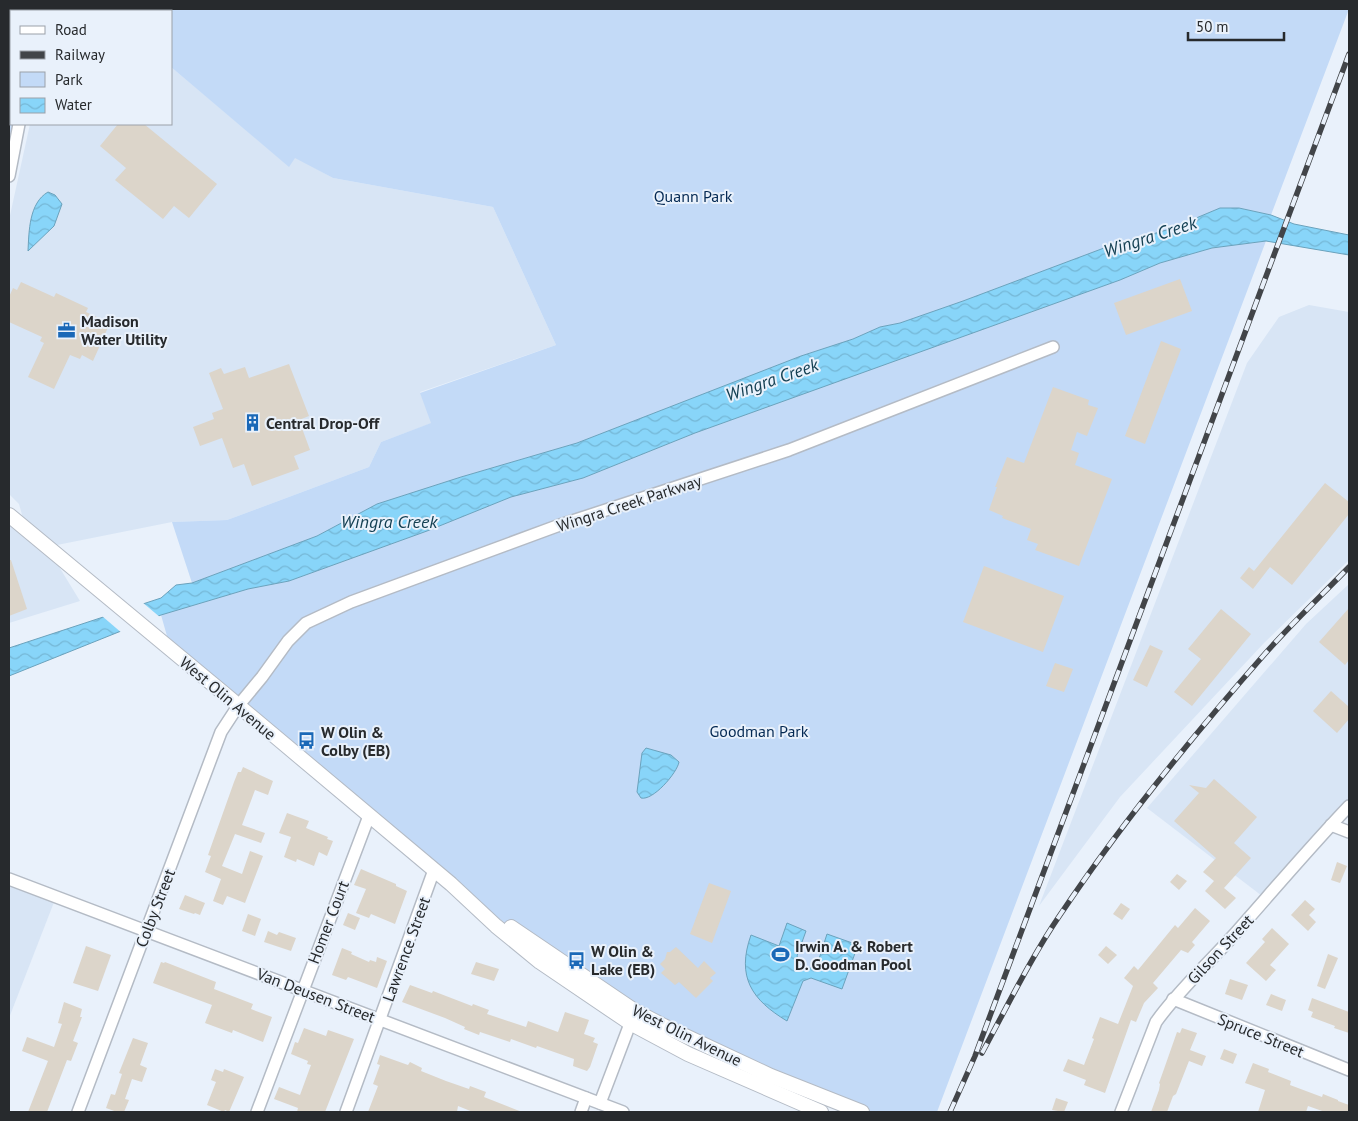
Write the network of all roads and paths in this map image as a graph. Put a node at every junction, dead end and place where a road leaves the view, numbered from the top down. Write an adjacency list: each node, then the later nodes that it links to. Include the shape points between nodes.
1 (19, 125): 2 (street)
2 (9, 176)
3 (1054, 347): 5 (street, Wingra Creek Parkway, via 789,450 557,526 351,602 306,624 288,641)
4 (9, 515): 5 (street, West Olin Avenue)
5 (238, 706): 7 (street, West Olin Avenue); 12 (street, Colby Street, via 221,732)
6 (1349, 806): 8 (street, Gilson Street)
7 (369, 816): 10 (street, West Olin Avenue); 13 (street, Homer Court)
8 (1331, 825): 9 (street); 14 (street, Gilson Street)
9 (1349, 832)
10 (434, 870): 15 (street, West Olin Avenue); 16 (street, Lawrence Street)
11 (9, 879): 12 (street, Van Deusen Street)
12 (146, 930): 13 (street, Van Deusen Street); 20 (street, Colby Street)
13 (302, 990): 16 (street, Van Deusen Street); 21 (street, Homer Court)
14 (1173, 999): 17 (street, Spruce Street); 27 (street, Gilson Street, via 1156,1022)
15 (633, 1017): 19 (street); 25 (street, West Olin Avenue, via 688,1054); 26 (street, West Olin Avenue, via 664,1026 771,1076)
16 (381, 1020): 18 (street, Van Deusen Street); 22 (street, Lawrence Street)
17 (1349, 1070)
18 (586, 1098): 19 (street, Van Deusen Street); 23 (street)
19 (600, 1103): 24 (street, Van Deusen Street)
20 (78, 1112)
21 (257, 1112)
22 (346, 1112)
23 (581, 1112)
24 (623, 1112)
25 (821, 1112)
26 (862, 1112)
27 (1121, 1112)

